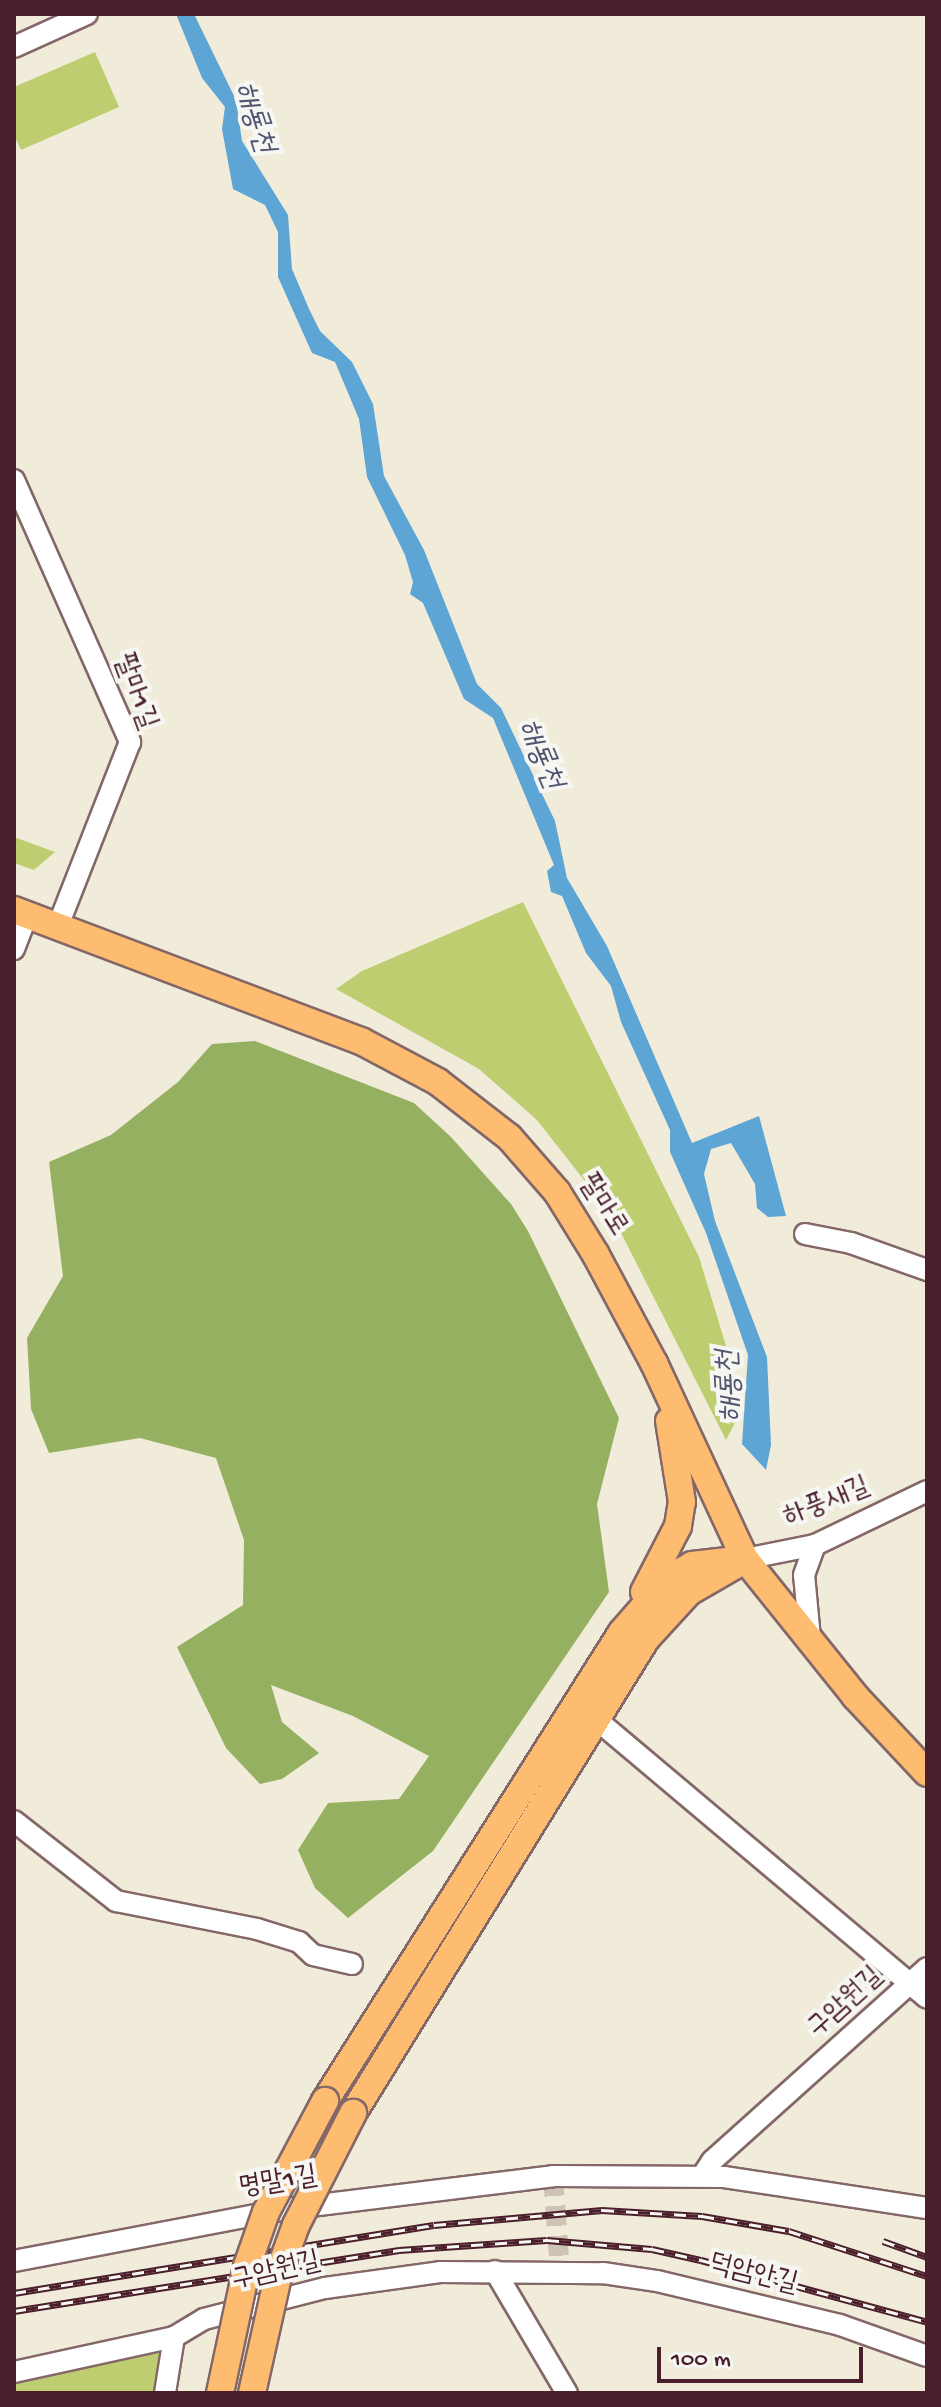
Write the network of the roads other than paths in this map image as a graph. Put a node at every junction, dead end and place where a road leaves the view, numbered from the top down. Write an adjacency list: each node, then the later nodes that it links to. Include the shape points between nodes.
1 (87, 14): 2 (street)
2 (14, 47)
3 (14, 480): 5 (street, 팔마1길, via 130,742)
4 (21, 913): 5 (main road, 팔마로); 6 (street)
5 (58, 926): 9 (main road, 팔마로, via 361,1041 464,1099 509,1137 557,1192)
6 (14, 949)
7 (805, 1234): 8 (street, via 851,1243)
8 (927, 1270)
9 (654, 1363): 12 (main road, 팔마로); 13 (main road, via 680,1470 682,1502 668,1548)
10 (927, 1491): 11 (street, 하풍새길)
11 (815, 1545): 12 (street, 하풍새길); 14 (street, via 804,1575)
12 (745, 1559): 13 (main road, via 692,1565 669,1578); 14 (main road, 팔마로); 15 (main road, via 671,1608)
13 (622, 1632): 31 (main road, bridge, via 325,2101 266,2212 243,2280)
14 (810, 1642): 16 (main road, 팔마로)
15 (597, 1720): 20 (street); 32 (main road, bridge, via 353,2113 296,2225 275,2285)
16 (927, 1773)
17 (14, 1821): 18 (street, via 116,1901 257,1929 299,1942 313,1955)
18 (352, 1964)
19 (927, 1968): 20 (street, 구암원길)
20 (910, 1983): 21 (street); 22 (street, 구암원길, via 712,2161)
21 (927, 1998)
22 (702, 2176): 23 (street); 24 (street, 명말1길, via 553,2176 286,2209)
23 (926, 2206)
24 (14, 2261)
25 (495, 2271): 26 (street, 구암원길); 27 (street, 구암원길, via 440,2272 325,2288 204,2319); 33 (street)
26 (560, 2272): 28 (street, 덕암안길, via 657,2281 840,2325)
27 (174, 2337): 29 (street, 구암원길); 30 (street)
28 (927, 2356)
29 (14, 2372)
30 (165, 2393)
31 (220, 2393)
32 (252, 2393)
33 (567, 2393)

